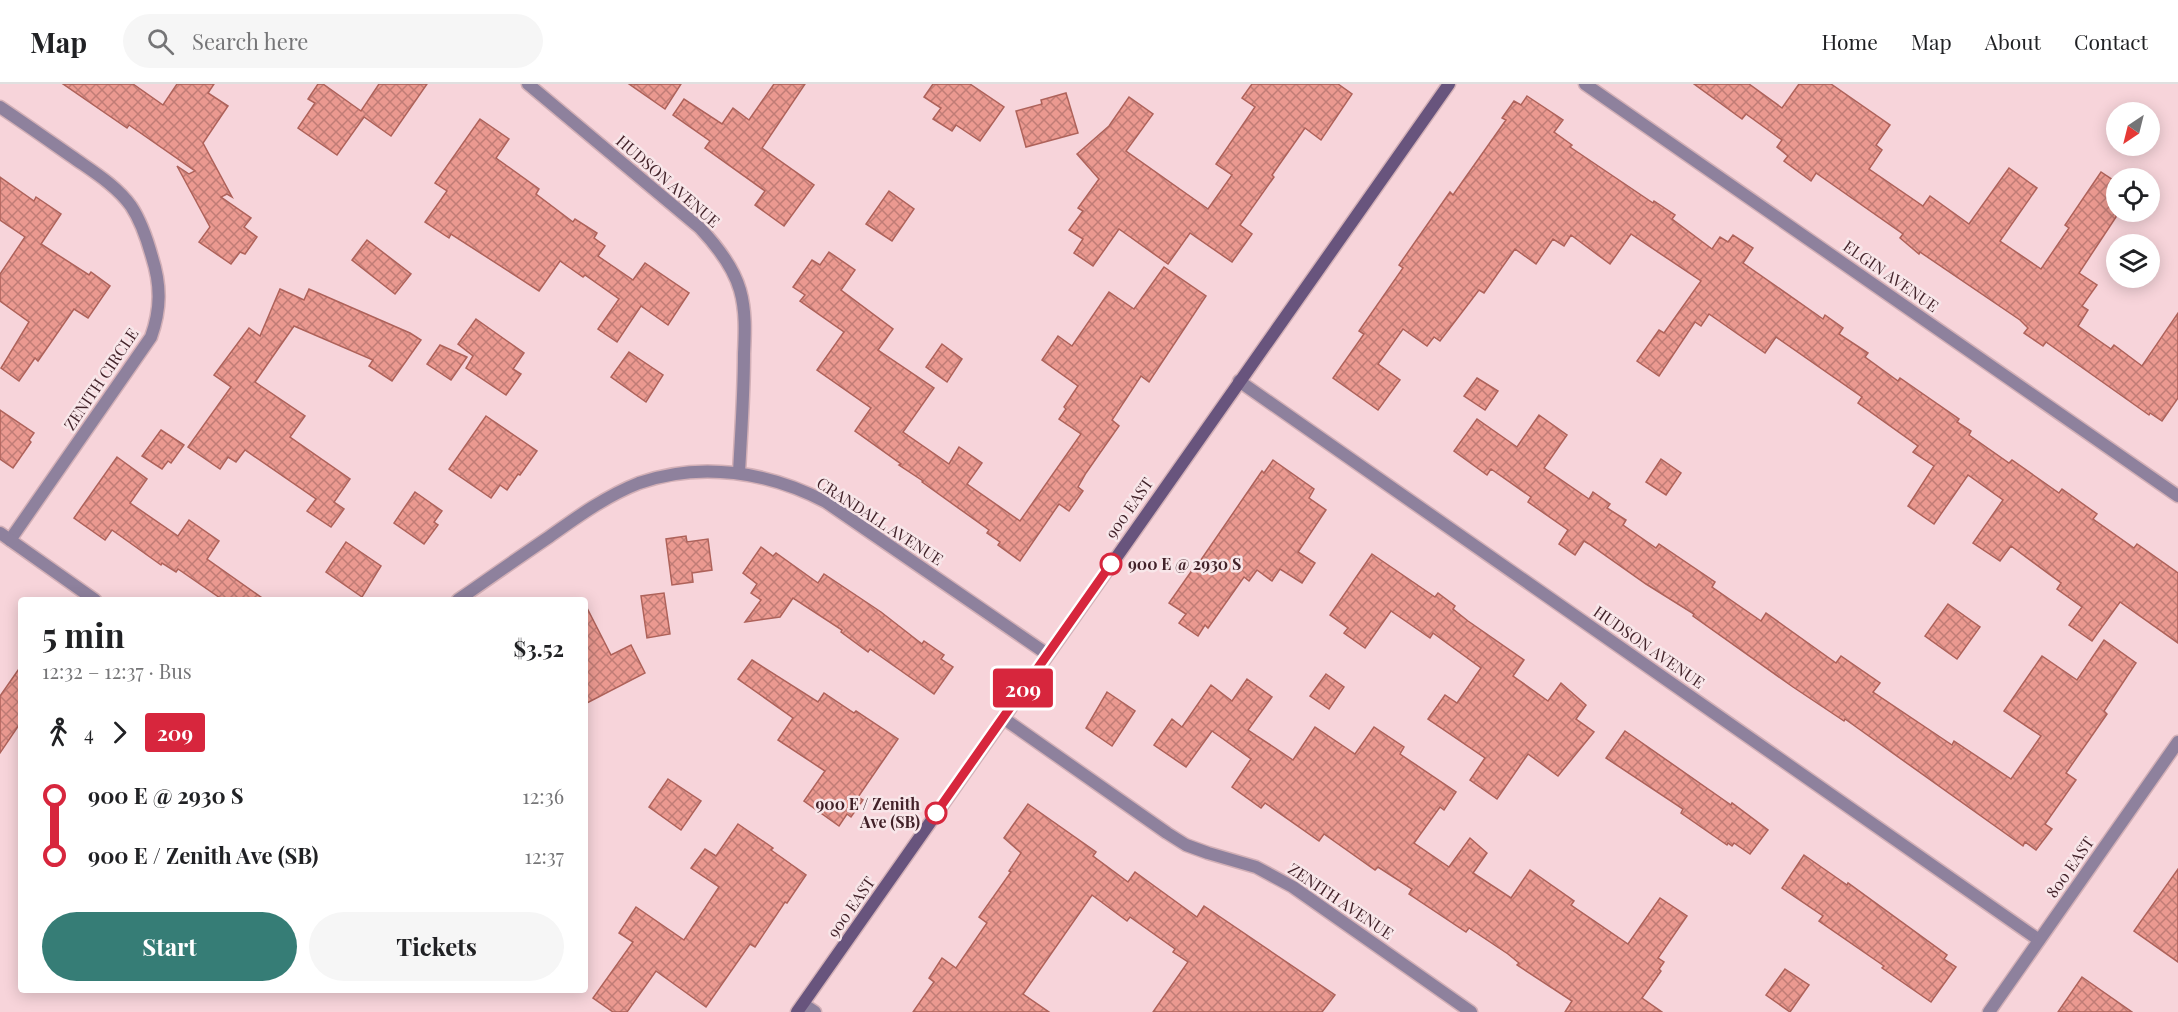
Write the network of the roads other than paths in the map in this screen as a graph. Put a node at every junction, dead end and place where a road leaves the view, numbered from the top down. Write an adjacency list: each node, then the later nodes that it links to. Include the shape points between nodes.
1 (528, 84): 6 (street, HUDSON AVENUE, via 700,228 733,273 744,307 745,325)
2 (1449, 84): 5 (street, 900 EAST)
3 (1585, 84): 7 (street, ELGIN AVENUE)
4 (0, 107): 8 (street, ZENITH CIRCLE, via 115,189 140,222 159,287 159,306 151,337)
5 (1239, 381): 11 (street, 900 EAST); 14 (street, HUDSON AVENUE)
6 (738, 473): 10 (street, CRANDALL AVENUE, via 678,473 622,491); 11 (street, CRANDALL AVENUE, via 792,486 826,502)
7 (2178, 496)
8 (5, 537): 9 (street)
9 (91, 597)
10 (462, 597)
11 (1047, 654): 12 (street, 900 EAST)
12 (1003, 718): 15 (street, 900 EAST); 17 (street, ZENITH AVENUE, via 1186,845 1256,867 1293,887)
13 (2178, 742): 14 (street, 800 EAST)
14 (2039, 940): 18 (street, 800 EAST)
15 (800, 1008): 16 (street)
16 (814, 1012)
17 (1472, 1012)
18 (1989, 1012)

